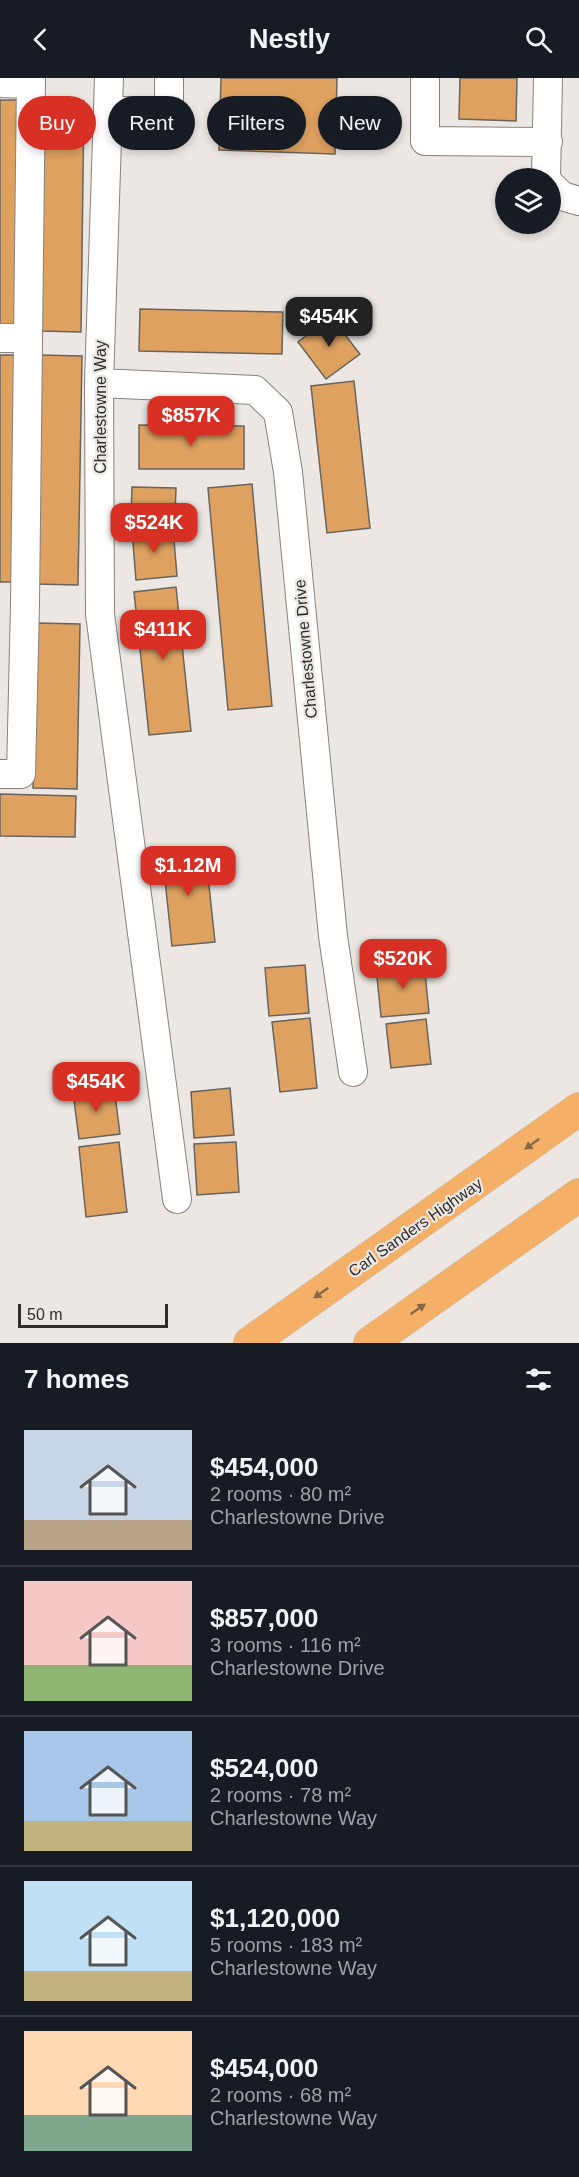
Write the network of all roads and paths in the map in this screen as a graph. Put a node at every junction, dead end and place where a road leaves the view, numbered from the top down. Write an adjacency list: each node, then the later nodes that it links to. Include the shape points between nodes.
1 (110, 78): 7 (street, Charlestowne Way)
2 (170, 78): 8 (street)
3 (425, 78): 10 (street, via 425,141)
4 (548, 78): 10 (street)
5 (31, 81): 6 (street); 14 (street)
6 (0, 83)
7 (109, 96)
8 (169, 96)
9 (108, 111): 15 (street, Charlestowne Way)
10 (548, 142): 11 (street)
11 (547, 168)
12 (561, 195): 13 (street)
13 (579, 201)
14 (14, 338): 16 (street)
15 (99, 383): 18 (street, Charlestowne Drive, via 255,390 278,412 288,472 333,936); 21 (street, Charlestowne Way, via 100,614)
16 (12, 603): 17 (street, via 21,774)
17 (0, 774)
18 (353, 1072)
19 (579, 1109): 22 (highway, Carl Sanders Highway, one-way to 22)
20 (579, 1195): 23 (highway, one-way to 20)
21 (177, 1199)
22 (250, 1343)
23 (370, 1343)

